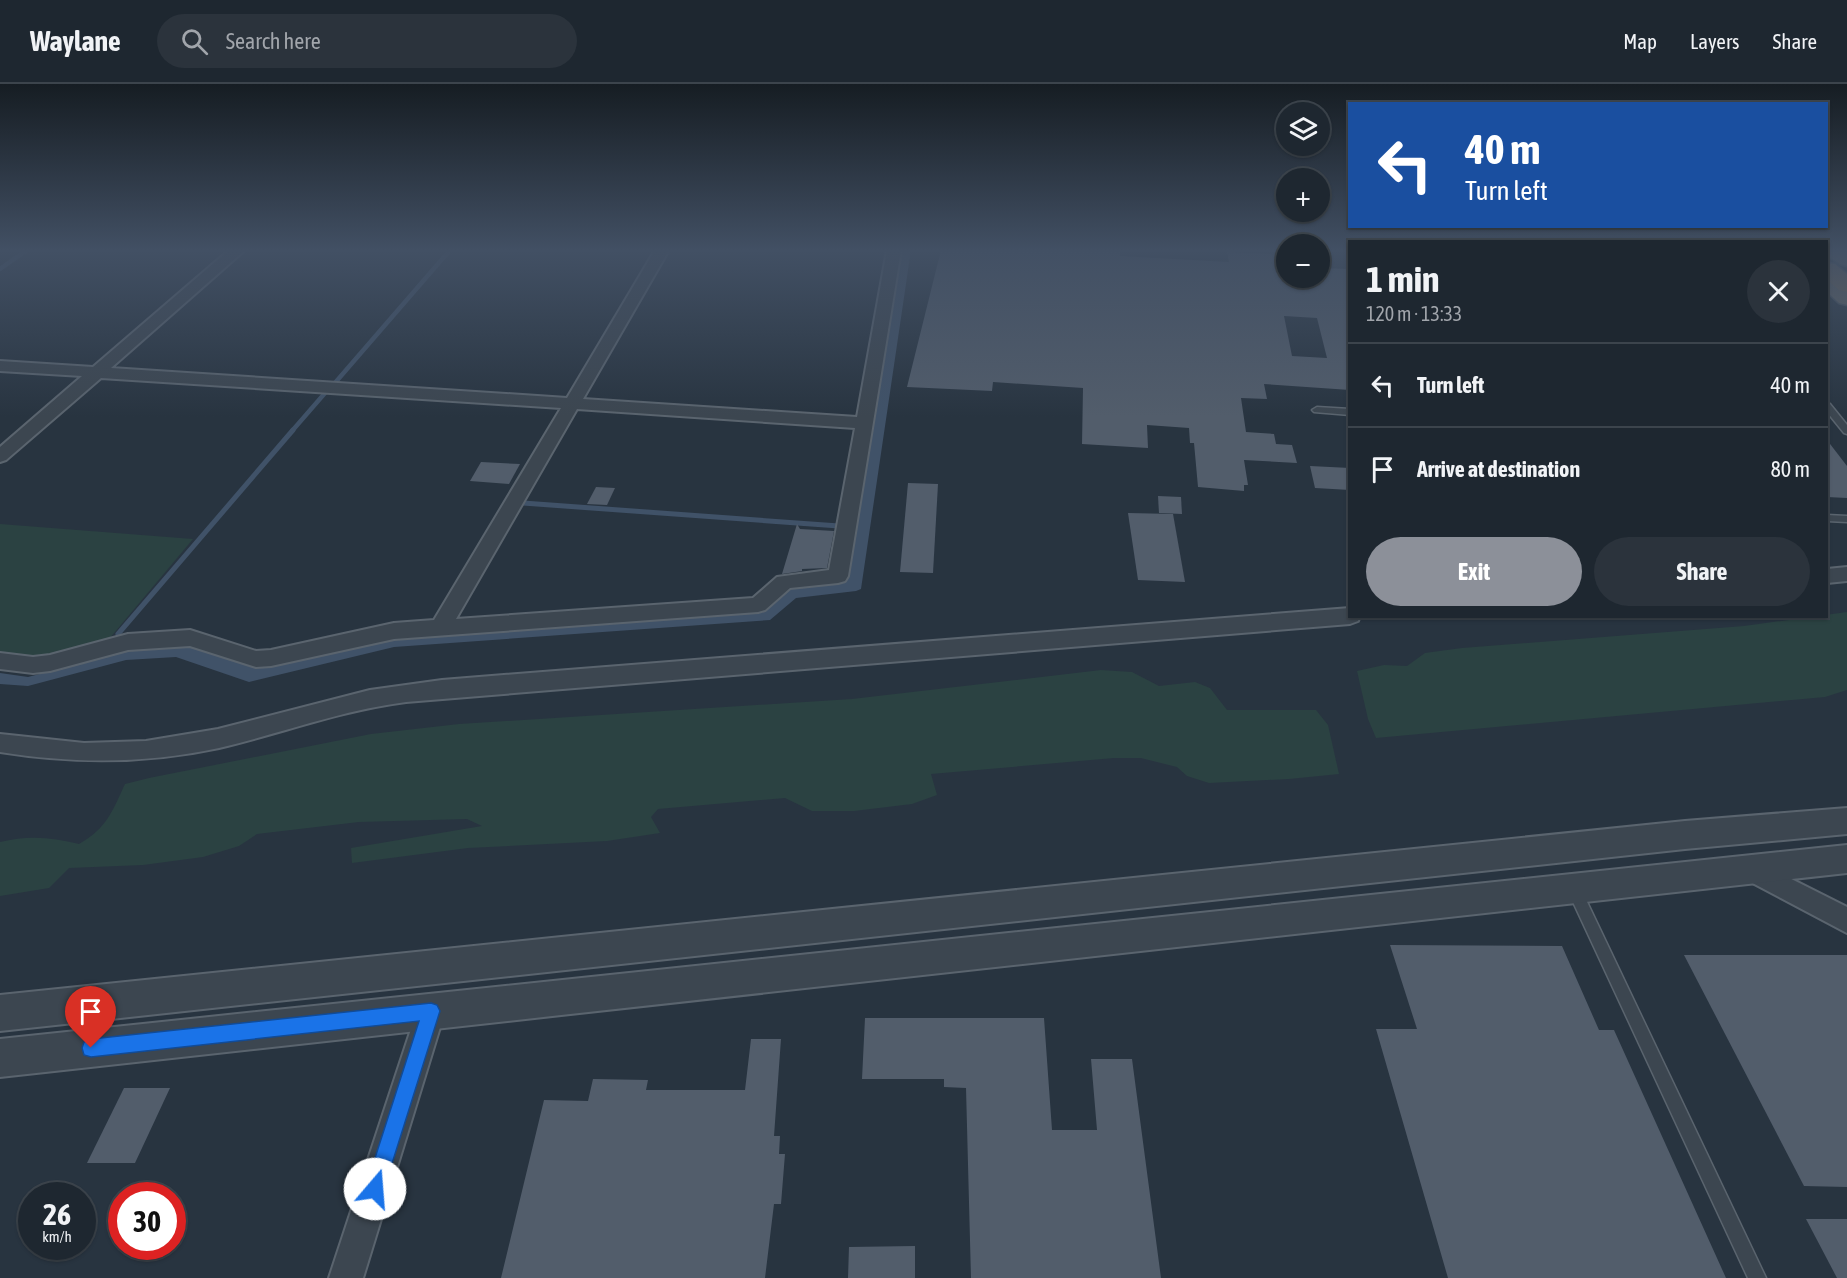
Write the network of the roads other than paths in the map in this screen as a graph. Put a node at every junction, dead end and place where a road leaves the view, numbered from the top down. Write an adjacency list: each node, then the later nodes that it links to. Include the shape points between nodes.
1 (174, 306): 5 (street)
2 (629, 306): 6 (street)
3 (884, 306): 10 (street)
4 (0, 366): 5 (street)
5 (97, 372): 6 (street); 12 (street)
6 (571, 404): 10 (street); 18 (street)
7 (1828, 407): 11 (lane)
8 (1317, 410): 9 (lane)
9 (1348, 411)
10 (864, 423): 18 (street, via 838,576 784,582 758,605)
11 (1847, 430)
12 (0, 456)
13 (1828, 518): 14 (lane)
14 (1847, 519)
15 (1847, 574): 16 (street)
16 (1828, 576)
17 (1348, 616): 20 (street, via 442,689 372,699 165,749 55,752)
18 (441, 627): 19 (street, via 394,630 271,658 256,659 190,638 128,642 50,663)
19 (0, 662)
20 (0, 743)
21 (1847, 821): 27 (street, via 1673,836)
22 (1847, 859): 23 (street)
23 (1752, 870): 24 (street); 25 (street)
24 (1574, 889): 26 (street); 30 (lane)
25 (1847, 921)
26 (431, 1011): 28 (street); 29 (street)
27 (0, 1013)
28 (0, 1058)
29 (346, 1278)
30 (1757, 1278)

